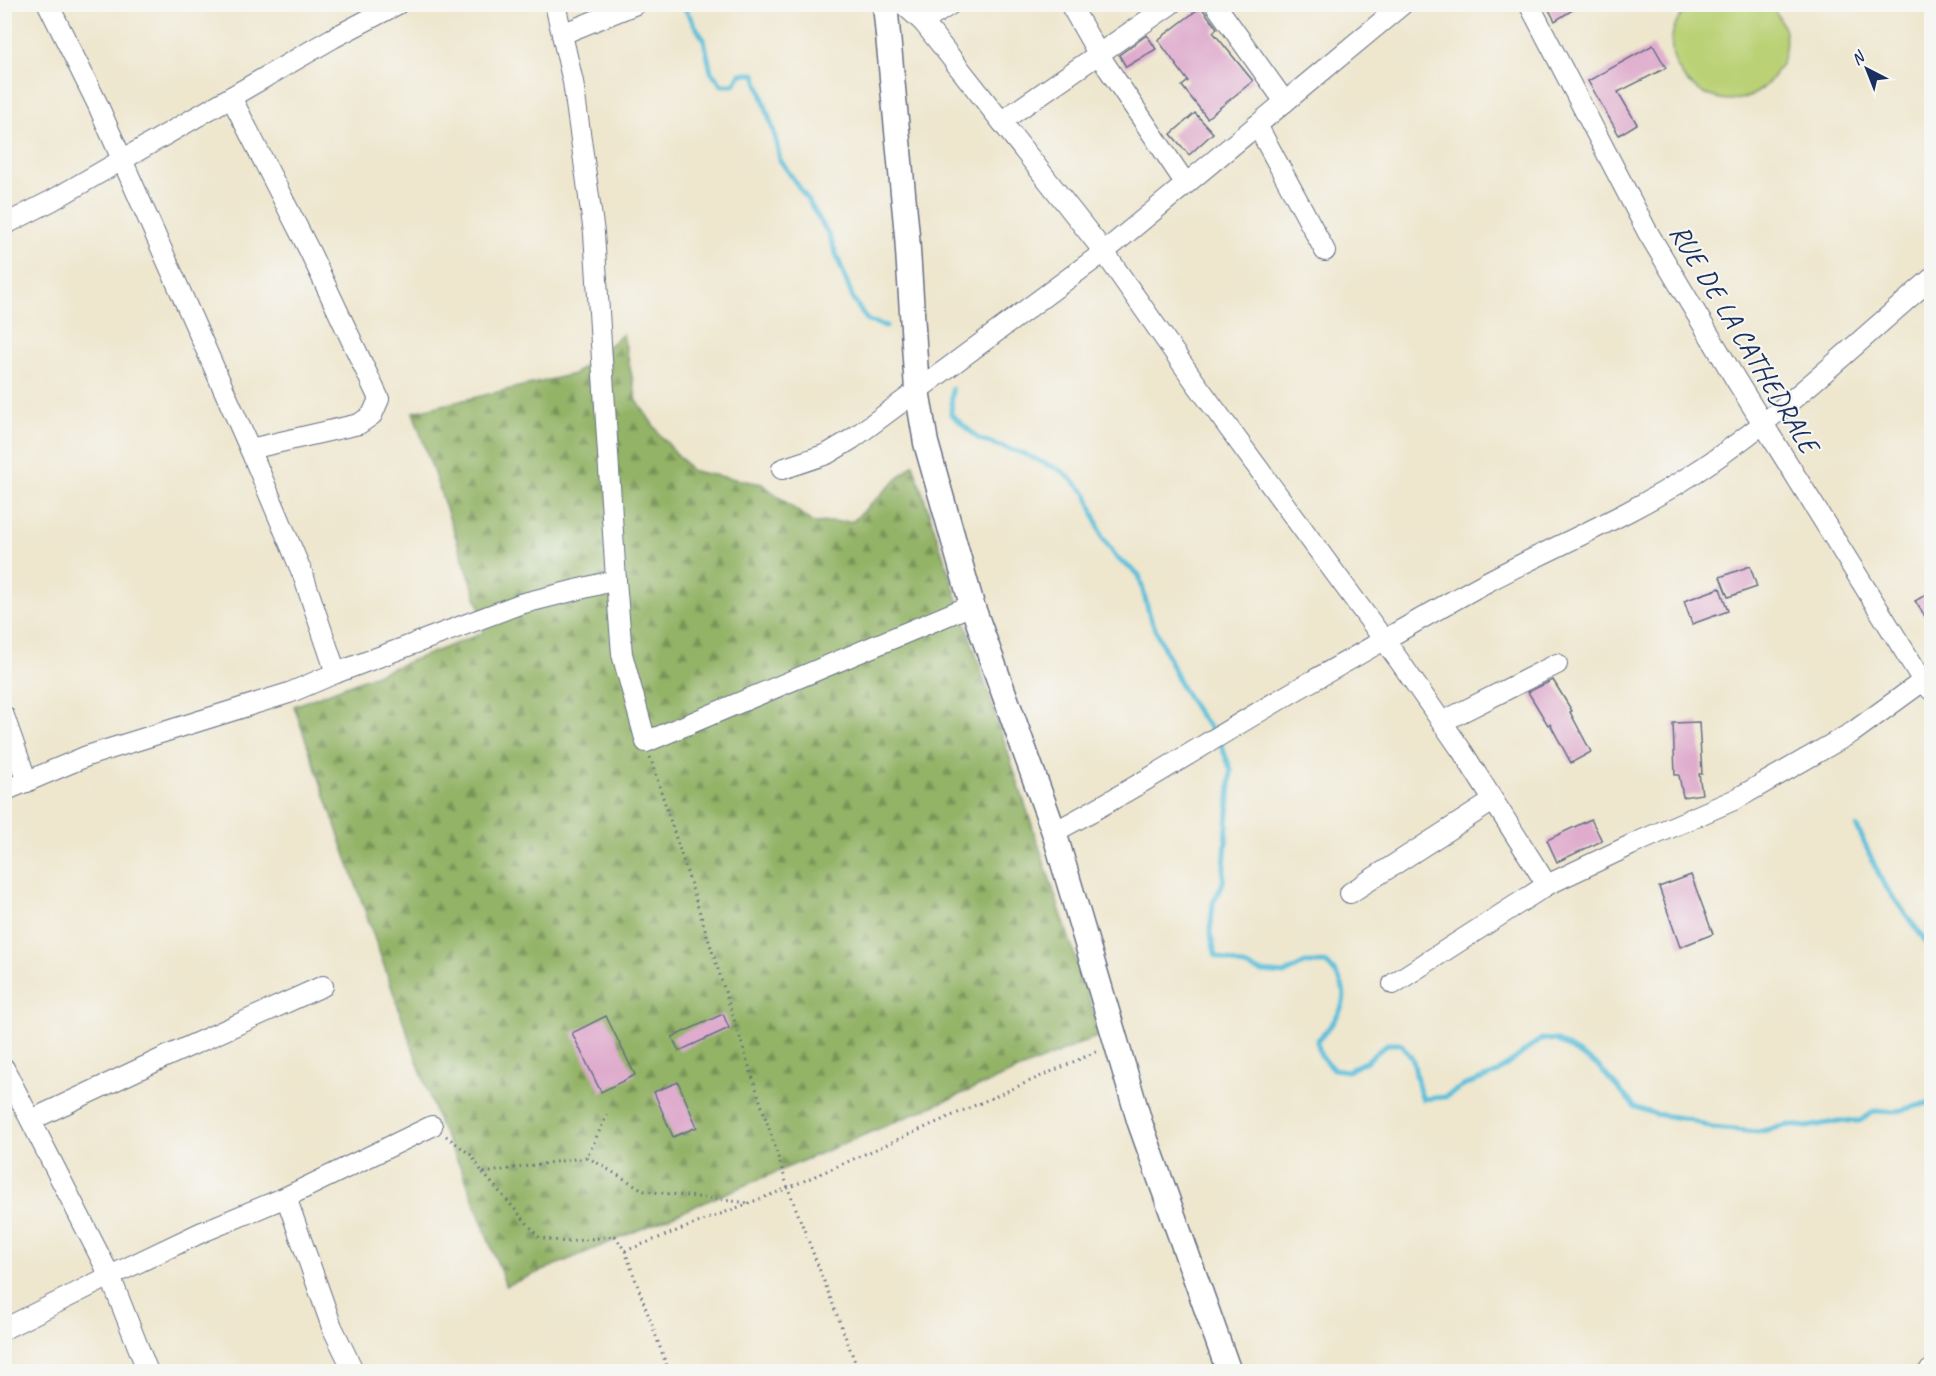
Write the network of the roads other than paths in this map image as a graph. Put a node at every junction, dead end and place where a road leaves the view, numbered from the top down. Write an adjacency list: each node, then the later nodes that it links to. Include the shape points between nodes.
1 (398, 4): 16 (street)
2 (555, 4): 14 (street)
3 (636, 4): 14 (street)
4 (885, 4): 26 (street)
5 (903, 4): 13 (street)
6 (951, 4): 13 (street)
7 (1070, 4): 15 (street)
8 (1171, 4): 15 (street)
9 (1215, 4): 17 (street)
10 (1403, 4): 17 (street)
11 (1529, 4): 27 (street, RUE DE LA CATHEDRALE, via 1647,231)
12 (52, 5): 20 (street)
13 (923, 22): 18 (street)
14 (562, 34): 30 (street, via 573,82 594,233)
15 (1100, 55): 18 (street); 21 (street)
16 (231, 97): 20 (street); 28 (street, via 379,399 372,415 359,424)
17 (1286, 102): 19 (street)
18 (1002, 122): 24 (street)
19 (1257, 125): 21 (street); 23 (street)
20 (122, 160): 22 (street); 28 (street)
21 (1186, 184): 24 (street)
22 (4, 225)
23 (1325, 251)
24 (1104, 252): 26 (street); 32 (street)
25 (1932, 278): 27 (street)
26 (917, 390): 29 (street, via 827,454); 31 (street, via 926,443)
27 (1763, 424): 32 (street, via 1649,501 1485,583); 35 (street, RUE DE LA CATHEDRALE)
28 (250, 449): 34 (street, via 303,575)
29 (782, 469)
30 (616, 580): 31 (street, via 622,654 645,742); 34 (street, via 520,604)
31 (972, 604): 41 (street)
32 (1385, 641): 37 (street); 41 (street)
33 (1557, 664): 37 (street)
34 (336, 673): 38 (street, via 289,693 87,756)
35 (1929, 682): 42 (street, via 1853,732 1736,799)
36 (4, 716): 38 (street)
37 (1442, 722): 40 (street)
38 (27, 782): 39 (street)
39 (4, 791)
40 (1493, 801): 42 (street); 43 (street)
41 (1054, 832): 55 (street, via 1140,1123)
42 (1547, 885): 44 (street)
43 (1350, 893)
44 (1393, 984)
45 (323, 986): 47 (street)
46 (4, 1068): 47 (street)
47 (31, 1120): 50 (street)
48 (432, 1126): 49 (street)
49 (286, 1197): 50 (street); 54 (street, via 332,1327)
50 (110, 1276): 51 (street); 53 (street)
51 (4, 1329)
52 (1932, 1369): 56 (street)
53 (148, 1371)
54 (354, 1371)
55 (1229, 1371)
56 (1928, 1371)

